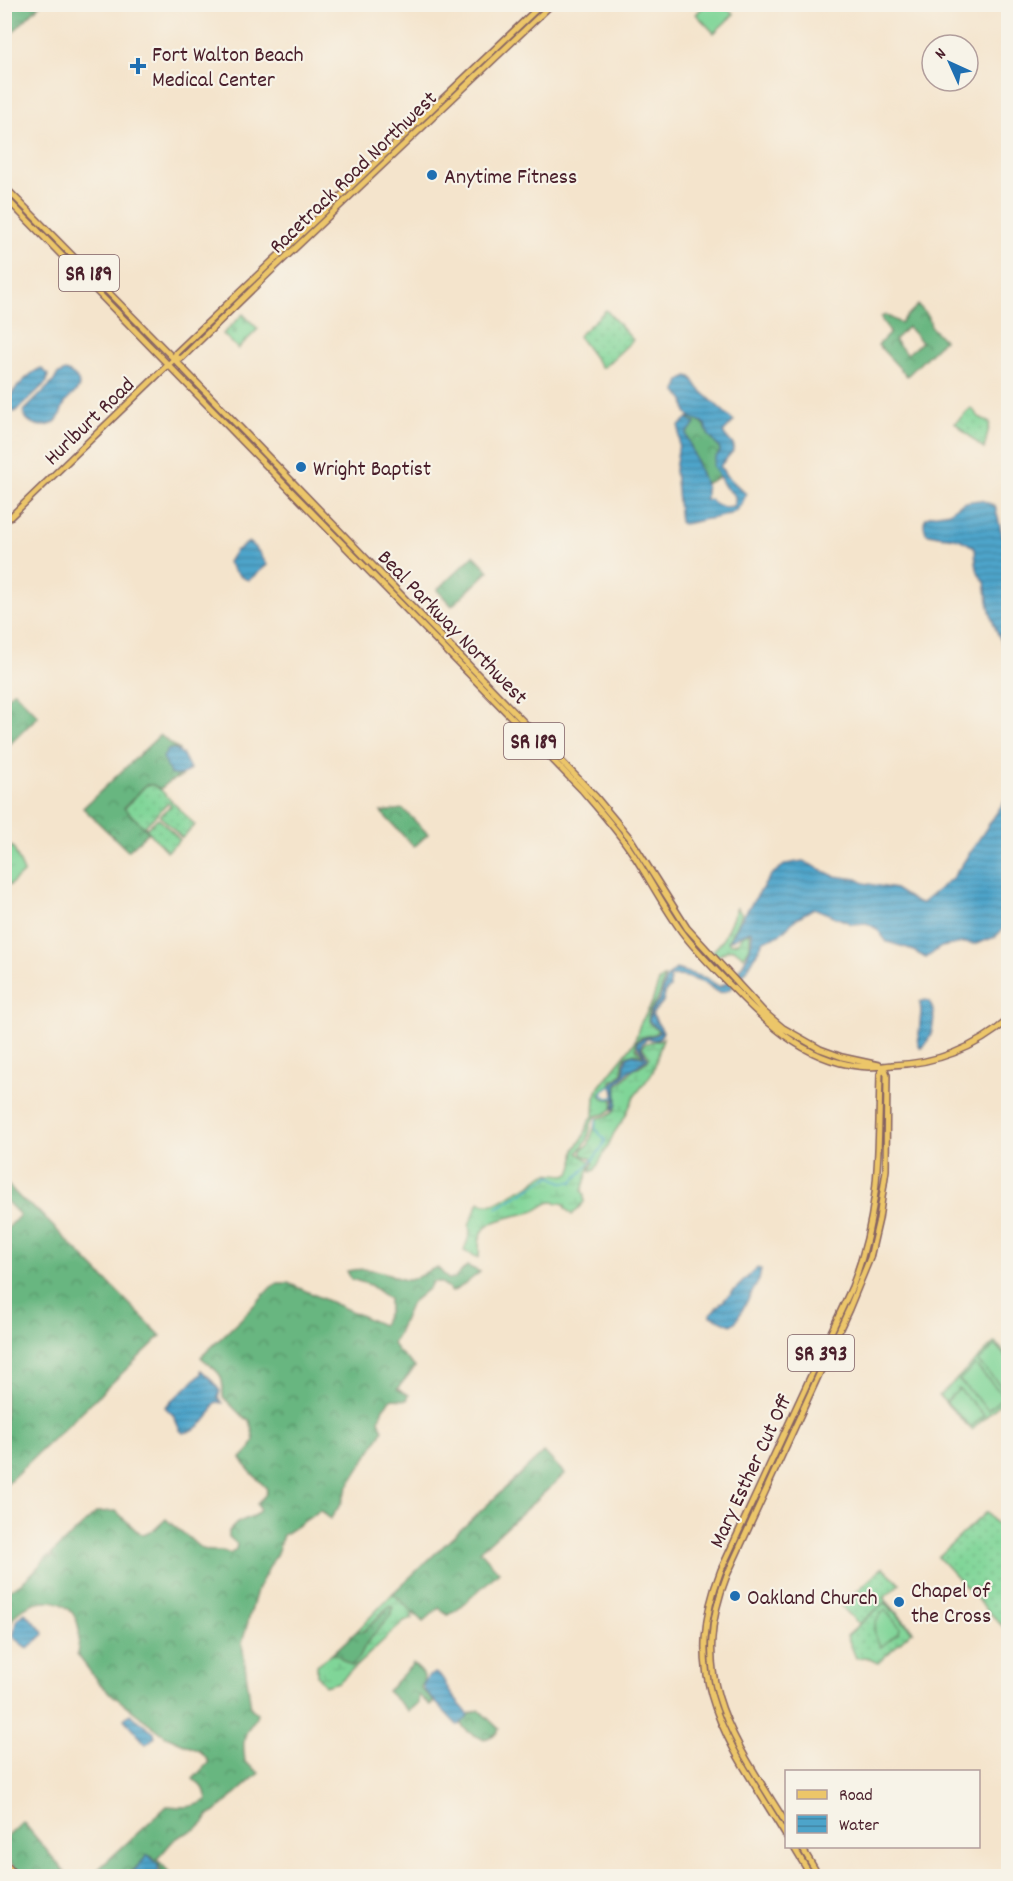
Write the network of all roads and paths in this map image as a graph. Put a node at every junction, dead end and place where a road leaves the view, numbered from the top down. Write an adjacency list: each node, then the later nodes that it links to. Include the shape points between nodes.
1 (542, 4): 6 (main road, Racetrack Road Northwest, via 230,299 176,352)
2 (552, 4): 5 (main road, Racetrack Road Northwest)
3 (4, 186): 6 (main road, Beal Parkway Northwest / SR 189)
4 (4, 196): 7 (main road, Beal Parkway Northwest / SR 189)
5 (186, 354): 6 (main road, Racetrack Road Northwest); 8 (main road)
6 (174, 359): 7 (main road, Racetrack Road Northwest); 8 (main road, Beal Parkway Northwest / SR 189)
7 (168, 365): 9 (main road, Beal Parkway Northwest / SR 189); 11 (main road, Hurlburt Road)
8 (186, 372): 10 (main road, Beal Parkway Northwest / SR 189)
9 (204, 401): 10 (main road); 12 (main road, Beal Parkway Northwest / SR 189)
10 (214, 401): 13 (main road, Beal Parkway Northwest / SR 189)
11 (4, 523)
12 (446, 650): 13 (main road); 14 (main road, Beal Parkway Northwest / SR 189)
13 (460, 655): 14 (main road); 16 (main road, Beal Parkway Northwest / SR 189)
14 (460, 665): 15 (main road, Beal Parkway Northwest / SR 189)
15 (548, 755): 16 (main road); 17 (main road, Beal Parkway Northwest / SR 189, via 609,821 683,932 725,980)
16 (557, 756): 17 (main road, Beal Parkway Northwest / SR 189, via 630,838 687,928)
17 (736, 986): 19 (main road, Beal Parkway Northwest / SR 189, via 774,1029); 20 (main road, Beal Parkway Northwest / SR 189, via 783,1028)
18 (1008, 1020): 21 (main road, Beal Parkway Northwest / SR 189, via 984,1039 955,1053)
19 (806, 1048): 20 (main road); 22 (main road, Beal Parkway Northwest / SR 189)
20 (827, 1052): 21 (main road, Beal Parkway Northwest / SR 189)
21 (884, 1066): 22 (main road, Beal Parkway Northwest / SR 189); 23 (main road, Mary Esther Cut Off / SR 393); 25 (main road, Mary Esther Cut Off / SR 393)
22 (870, 1067): 23 (main road)
23 (880, 1076): 24 (main road, Mary Esther Cut Off / SR 393)
24 (879, 1132): 25 (main road); 26 (main road, Mary Esther Cut Off / SR 393, via 876,1195 864,1253)
25 (886, 1144): 26 (main road, Mary Esther Cut Off / SR 393, via 886,1170 870,1258 849,1310)
26 (813, 1379): 27 (main road, Mary Esther Cut Off / SR 393, via 722,1570)
27 (714, 1602): 28 (main road, Mary Esther Cut Off / SR 393, via 712,1663 726,1720); 29 (main road, Mary Esther Cut Off / SR 393, via 705,1635 705,1660 718,1717)
28 (785, 1821)
29 (785, 1834)
30 (794, 1848): 35 (main road)
31 (802, 1848): 36 (main road)
32 (6, 1864): 33 (main road); 34 (main road)
33 (7, 1875)
34 (16, 1876)
35 (811, 1876)
36 (819, 1876)

